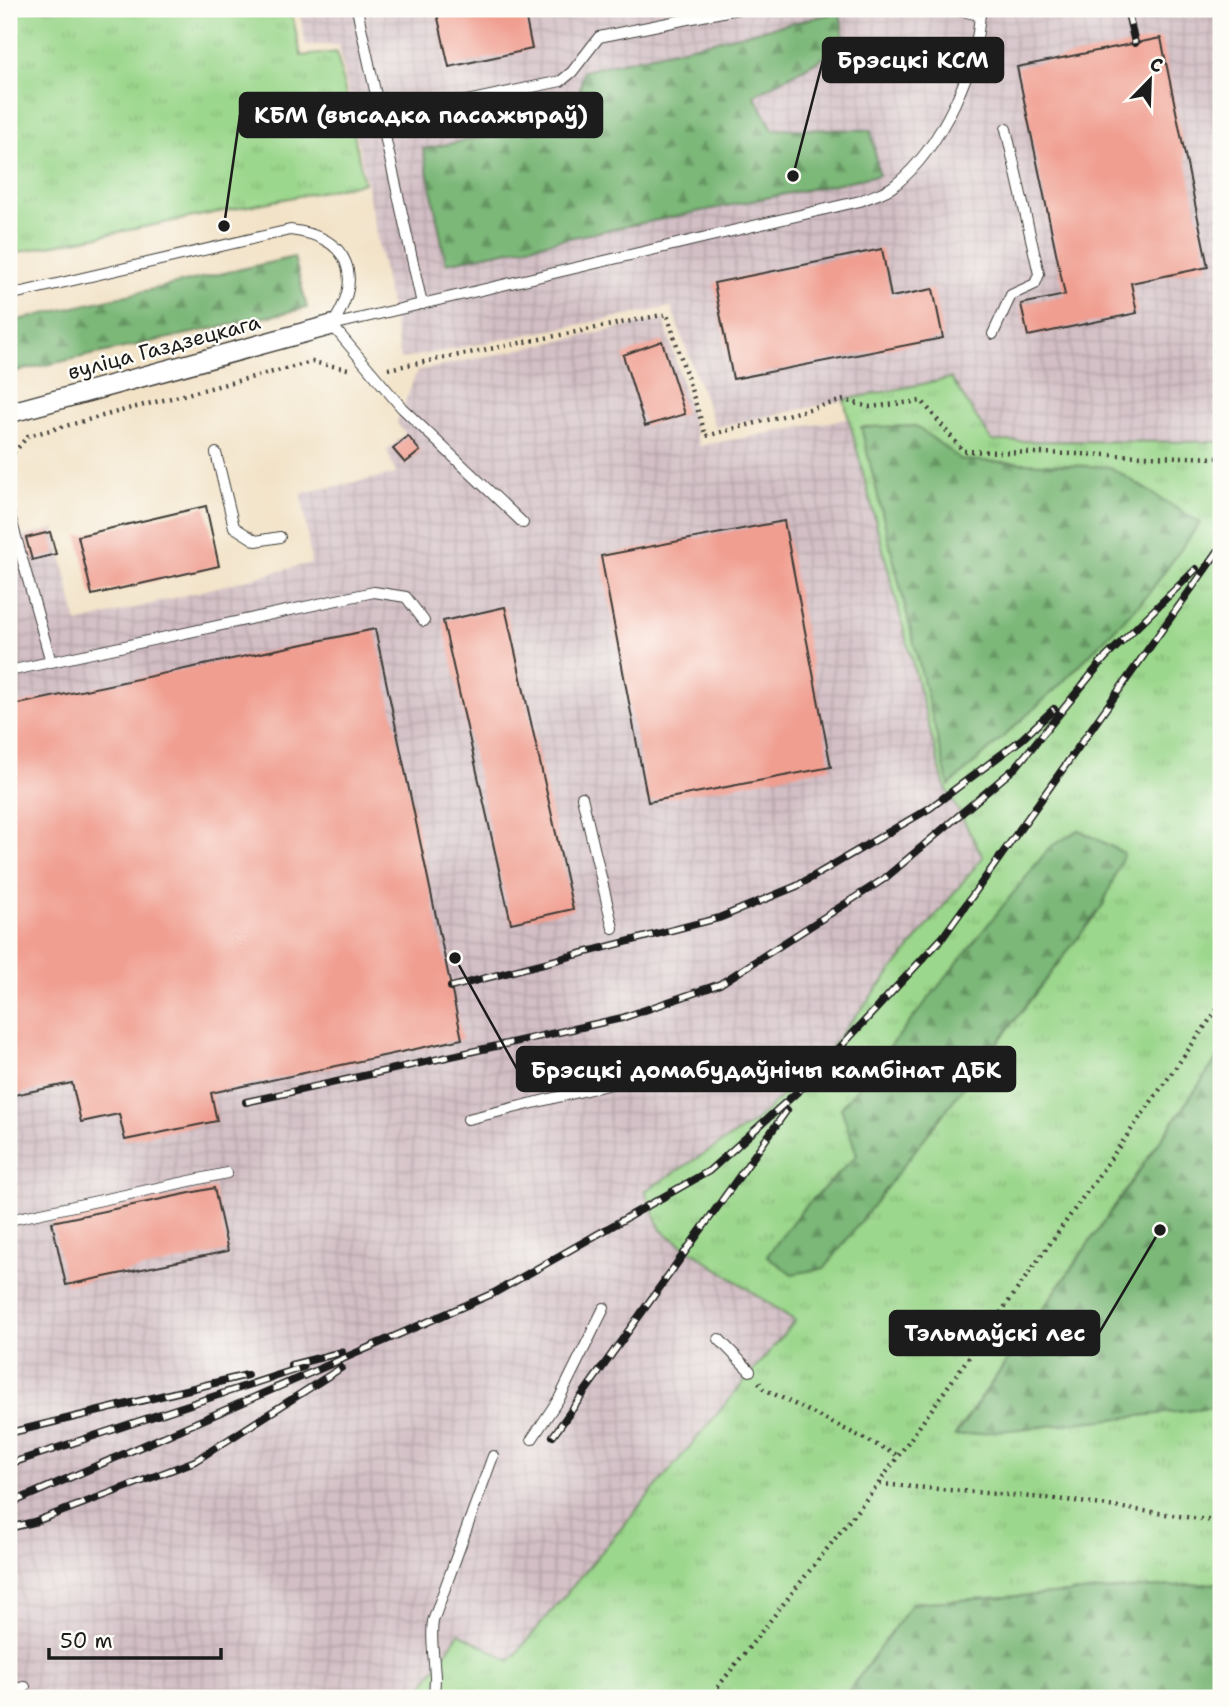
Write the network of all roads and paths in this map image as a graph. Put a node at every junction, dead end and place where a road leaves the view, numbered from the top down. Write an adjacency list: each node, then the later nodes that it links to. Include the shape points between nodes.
1 (356, 9): 5 (lane)
2 (737, 9): 5 (lane, via 599,37 561,81)
3 (952, 9): 4 (lane)
4 (980, 12): 8 (lane, via 965,76 941,129 915,167 892,188 860,201)
5 (381, 119): 8 (lane)
6 (1006, 129): 10 (lane, via 1039,274 1035,284 1011,295)
7 (9, 295): 9 (lane, via 290,230 310,232 330,242 344,257 350,274 349,292)
8 (422, 304): 9 (lane)
9 (332, 325): 11 (lane); 12 (street, вуліца Газдзецкага)
10 (993, 334)
11 (371, 373): 14 (path, via 312,362 28,436); 15 (path, via 667,314 706,436 845,400 869,407 922,401 963,451); 17 (lane)
12 (9, 412)
13 (216, 453): 18 (lane, via 234,527 256,541)
14 (9, 458)
15 (1221, 458)
16 (9, 512): 20 (lane)
17 (523, 523)
18 (280, 537)
19 (424, 621): 20 (lane, via 406,597 374,592)
20 (51, 662): 21 (lane)
21 (9, 671)
22 (582, 797): 23 (lane)
23 (613, 928)
24 (1221, 1004): 34 (path)
25 (693, 1064): 26 (lane)
26 (468, 1119)
27 (227, 1172): 28 (lane)
28 (9, 1220)
29 (604, 1308): 32 (lane, via 560,1397)
30 (719, 1339): 31 (lane)
31 (750, 1371): 34 (path, via 764,1389)
32 (532, 1440)
33 (494, 1456): 39 (lane, via 433,1620)
34 (899, 1456): 35 (path)
35 (879, 1483): 36 (path, via 1067,1500); 40 (path)
36 (1221, 1522)
37 (25, 1687): 38 (lane)
38 (9, 1690)
39 (433, 1698)
40 (709, 1698)

